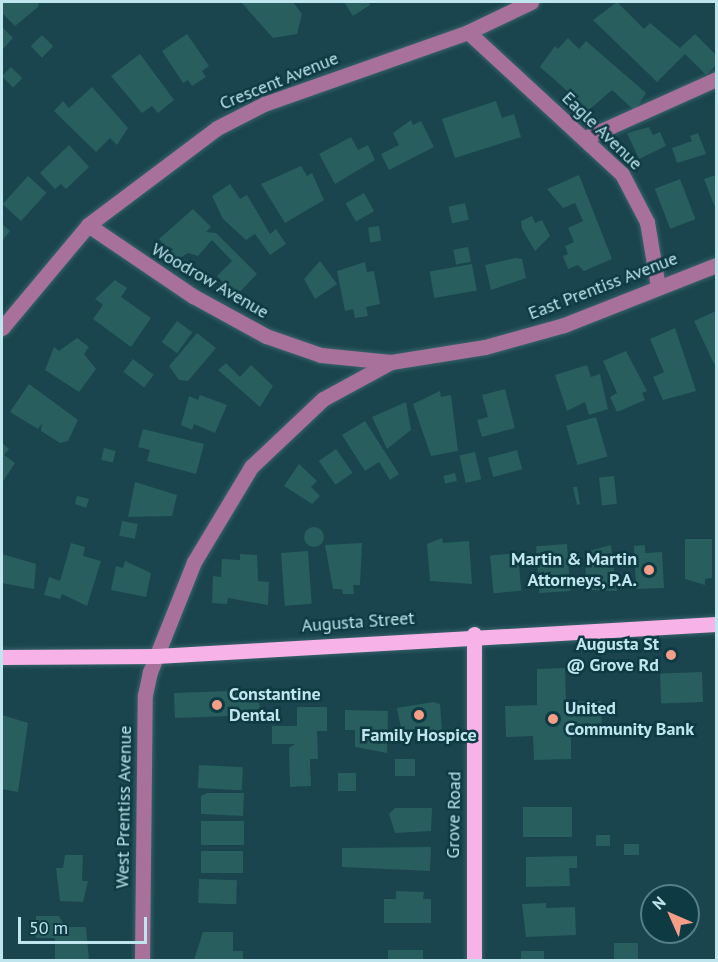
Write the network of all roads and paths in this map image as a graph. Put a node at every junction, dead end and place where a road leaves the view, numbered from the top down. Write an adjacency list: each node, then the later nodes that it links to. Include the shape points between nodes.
1 (531, 2): 2 (street, Crescent Avenue)
2 (468, 32): 4 (street, Eagle Avenue); 5 (street, Crescent Avenue, via 275,100 216,128)
3 (717, 80): 4 (street)
4 (585, 138): 7 (street, Eagle Avenue, via 634,191 652,239)
5 (88, 225): 8 (street, Crescent Avenue); 9 (street, Woodrow Avenue, via 183,290 266,336 321,356)
6 (717, 265): 7 (street, East Prentiss Avenue)
7 (658, 286): 9 (street, East Prentiss Avenue, via 564,325 485,347)
8 (2, 328)
9 (392, 362): 12 (street, East Prentiss Avenue, via 323,399 251,466 194,562)
10 (717, 624): 11 (main road, Augusta Street)
11 (474, 634): 12 (main road, Augusta Street); 15 (main road, Grove Road)
12 (156, 656): 13 (main road, Augusta Street); 14 (street, West Prentiss Avenue, via 145,695)
13 (2, 657)
14 (142, 960)
15 (474, 960)

